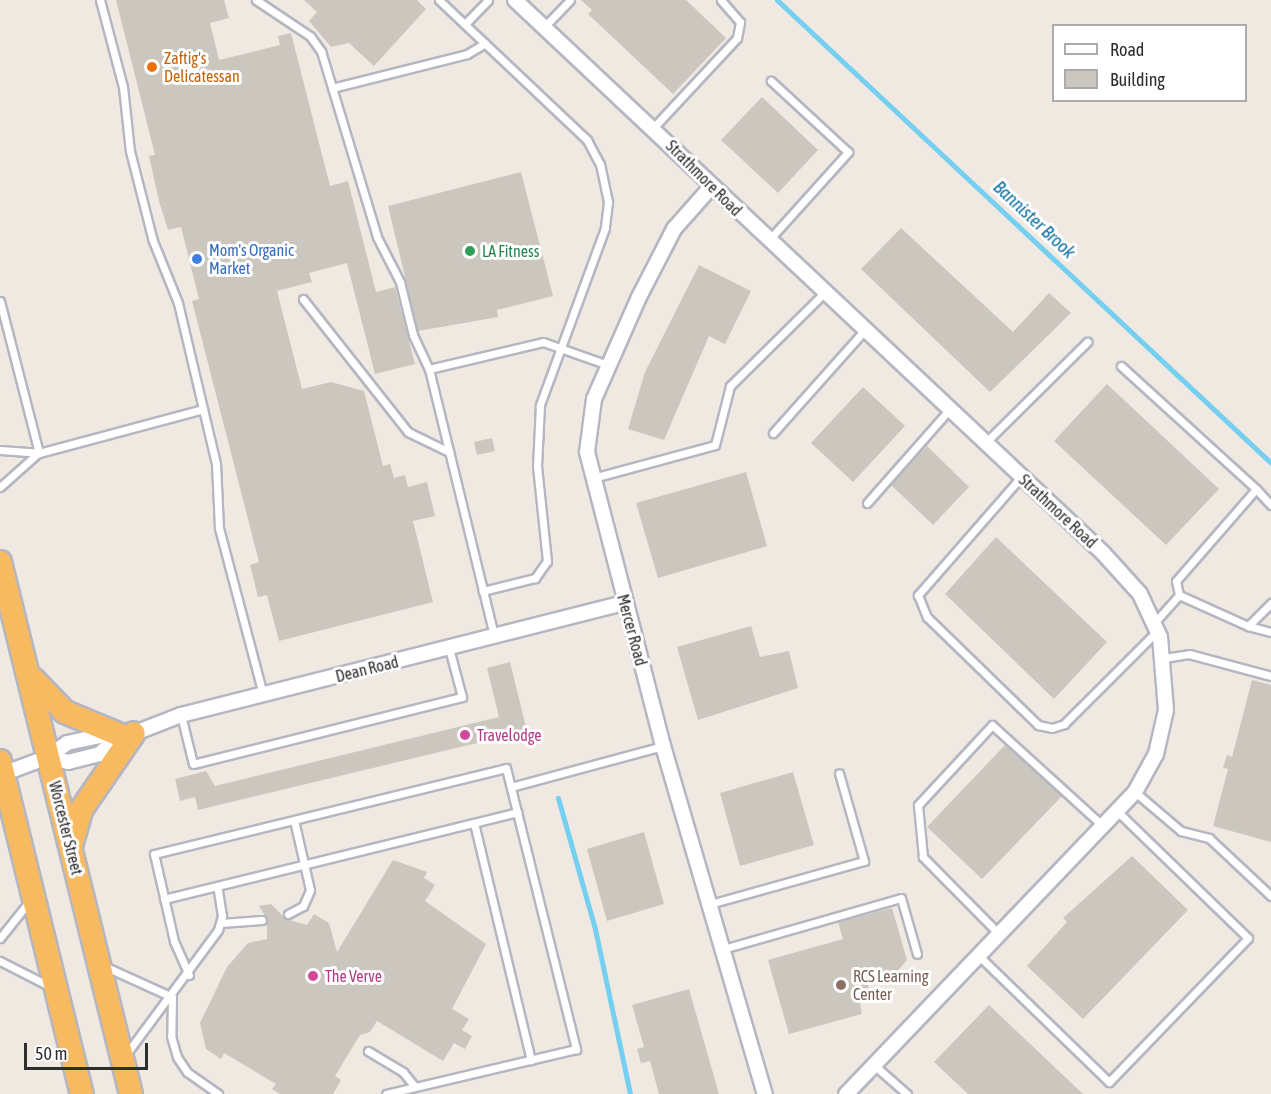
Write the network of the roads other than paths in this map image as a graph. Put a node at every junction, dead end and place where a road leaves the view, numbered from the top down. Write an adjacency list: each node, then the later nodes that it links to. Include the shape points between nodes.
1 (100, 0): 25 (lane, via 123,87 134,166 156,251 178,303)
2 (256, 0): 12 (lane, via 317,43)
3 (439, 0): 8 (lane)
4 (488, 0): 8 (lane)
5 (516, 0): 9 (street, Strathmore Road)
6 (570, 0): 9 (lane)
7 (721, 0): 13 (lane, via 740,22 737,38)
8 (465, 24): 10 (lane)
9 (544, 27): 13 (street, Strathmore Road)
10 (485, 43): 12 (lane, via 467,54); 21 (lane, via 586,140 605,182 605,228)
11 (771, 81): 15 (lane, via 848,152)
12 (332, 88): 24 (lane, via 359,179)
13 (653, 128): 14 (street, Strathmore Road)
14 (712, 186): 15 (street, Strathmore Road); 22 (street, Mercer Road, via 670,237)
15 (768, 241): 16 (street, Strathmore Road)
16 (824, 293): 19 (street, Strathmore Road); 33 (lane, via 730,386 715,445)
17 (303, 299): 30 (lane, via 408,432)
18 (0, 301): 31 (lane)
19 (864, 331): 26 (street, Strathmore Road); 27 (lane)
20 (1087, 342): 28 (lane)
21 (558, 346): 22 (lane); 24 (lane, via 539,342); 39 (lane, via 542,393 536,442 547,561 535,578)
22 (608, 365): 33 (street, Mercer Road, via 590,417)
23 (1121, 366): 35 (lane)
24 (429, 369): 30 (lane)
25 (203, 409): 31 (lane); 51 (lane, via 217,473 219,528)
26 (949, 410): 28 (street, Strathmore Road); 36 (lane)
27 (773, 433)
28 (985, 443): 32 (street, Strathmore Road)
29 (0, 450): 31 (lane)
30 (449, 452): 39 (lane)
31 (39, 453): 34 (lane)
32 (1021, 477): 44 (street, Strathmore Road, via 1122,573); 44 (lane, via 918,595 927,617 1038,725 1052,728 1064,724)
33 (591, 479): 41 (street, Mercer Road)
34 (0, 488)
35 (1256, 489): 37 (lane); 40 (lane, via 1176,580)
36 (867, 503)
37 (1271, 505)
38 (0, 562): 49 (highway, Worcester Street)
39 (483, 591): 46 (lane)
40 (1179, 595): 43 (lane); 44 (lane)
41 (624, 603): 46 (street, Dean Road); 54 (street, Mercer Road)
42 (1271, 603): 43 (lane)
43 (1248, 626): 45 (lane)
44 (1156, 627): 48 (street, Strathmore Road)
45 (1271, 632)
46 (494, 636): 47 (street, Dean Road)
47 (449, 648): 51 (street, Dean Road); 52 (lane, via 462,697 193,764)
48 (1164, 658): 50 (lane, via 1189,654); 59 (street, Strathmore Road, via 1168,686 1162,732)
49 (25, 663): 53 (highway, via 59,708); 55 (highway, Worcester Street)
50 (1271, 676)
51 (262, 695): 52 (street, Dean Road)
52 (181, 715): 53 (street, Dean Road)
53 (124, 737): 55 (street, Dean Road, via 105,735 67,743); 66 (highway, via 81,810)
54 (663, 746): 58 (lane); 73 (street, Mercer Road)
55 (48, 757): 56 (street, Dean Road); 66 (highway, Worcester Street)
56 (1, 769): 67 (highway)
57 (839, 774): 73 (lane, via 864,861)
58 (511, 787): 60 (lane); 62 (lane, via 506,768)
59 (1135, 792): 61 (street, Strathmore Road); 71 (lane, via 1181,831 1209,838)
60 (517, 812): 63 (lane); 88 (lane, via 576,1049)
61 (1118, 812): 64 (street, Strathmore Road); 81 (lane, via 1248,938 1109,1082)
62 (294, 820): 68 (lane); 72 (lane, via 154,854)
63 (474, 823): 68 (lane); 88 (lane)
64 (1104, 827): 77 (street, Strathmore Road); 77 (lane, via 992,725 918,805 923,857)
65 (0, 837): 67 (highway)
66 (71, 850): 82 (highway, Worcester Street)
67 (23, 856): 70 (highway)
68 (305, 865): 69 (lane); 74 (lane, via 309,897)
69 (217, 886): 72 (lane); 76 (lane)
70 (33, 896): 78 (lane); 85 (highway)
71 (1271, 896)
72 (165, 899): 84 (lane)
73 (710, 904): 79 (street, Mercer Road)
74 (288, 914)
75 (262, 920): 76 (lane)
76 (221, 923): 84 (lane)
77 (1000, 935): 81 (street, Strathmore Road)
78 (0, 938)
79 (723, 949): 80 (lane, via 901,898); 96 (street, Mercer Road)
80 (917, 954)
81 (979, 956): 90 (street, Strathmore Road)
82 (98, 959): 86 (lane, via 119,977); 89 (highway, Worcester Street)
83 (0, 961): 85 (lane)
84 (189, 975): 86 (lane)
85 (57, 990): 92 (highway)
86 (172, 997): 89 (lane); 94 (lane, via 171,1036 177,1057 187,1072)
87 (369, 1051): 91 (lane, via 403,1072)
88 (531, 1060): 91 (lane)
89 (123, 1061): 93 (highway, Worcester Street)
90 (874, 1065): 97 (street, Strathmore Road); 98 (lane)
91 (416, 1087): 95 (lane)
92 (82, 1094)
93 (131, 1094)
94 (218, 1094)
95 (386, 1094)
96 (765, 1094)
97 (846, 1094)
98 (907, 1094)

